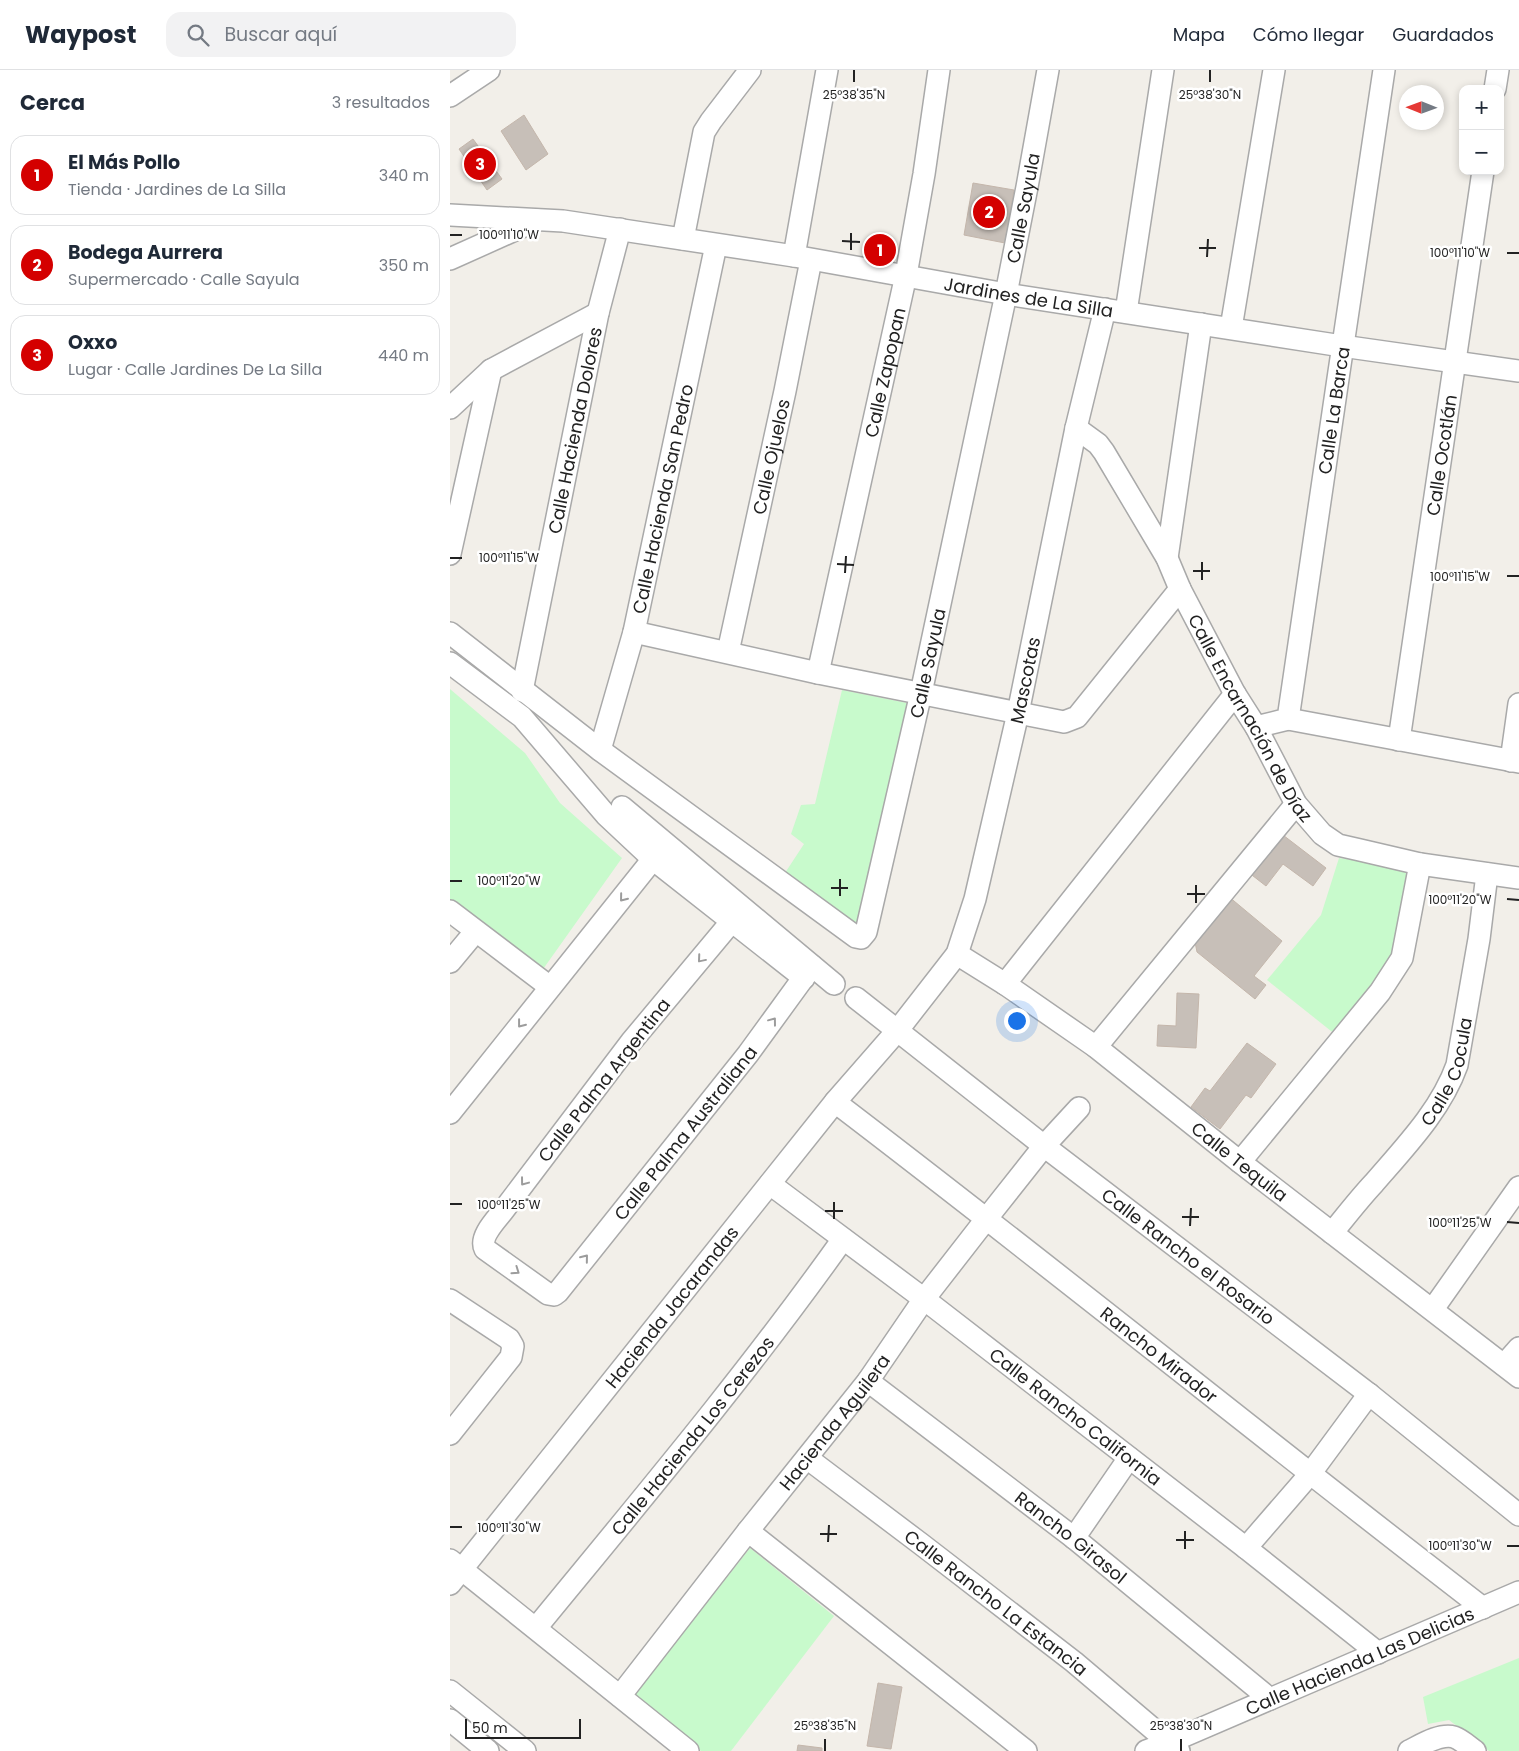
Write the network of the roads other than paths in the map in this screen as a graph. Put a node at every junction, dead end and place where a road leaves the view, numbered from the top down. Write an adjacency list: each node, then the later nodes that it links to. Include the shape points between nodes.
1 (489, 70): 11 (street)
2 (750, 70): 16 (street, via 704,132)
3 (827, 70): 18 (street, Calle Ojuelos)
4 (939, 70): 20 (street, Calle Zapopan)
5 (1048, 70): 21 (street, Calle Sayula)
6 (1164, 70): 23 (street)
7 (1274, 70): 26 (street)
8 (1384, 70): 27 (street, Calle La Barca)
9 (1498, 70): 10 (street)
10 (1496, 85)
11 (450, 96)
12 (1482, 175): 28 (street, Calle Ocotlán)
13 (450, 215): 14 (street, Jardines de La Silla)
14 (539, 219): 15 (street, Jardines de La Silla); 19 (street)
15 (620, 229): 16 (street, Jardines de La Silla); 24 (street, Calle Hacienda Dolores)
16 (683, 239): 17 (street, Jardines de La Silla)
17 (716, 245): 18 (street, Jardines de La Silla); 36 (street, Calle Hacienda San Pedro)
18 (802, 258): 20 (street, Jardines de La Silla); 38 (street, Calle Ojuelos, via 785,391)
19 (450, 259)
20 (906, 275): 21 (street, Jardines de La Silla); 40 (street, Calle Zapopan)
21 (1006, 294): 22 (street, Jardines de La Silla); 42 (street, Calle Sayula)
22 (1104, 309): 23 (street, Jardines de La Silla); 32 (street, Mascotas)
23 (1126, 312): 25 (street, Jardines de La Silla)
24 (598, 313): 29 (street); 41 (street, Calle Hacienda Dolores)
25 (1201, 324): 26 (street, Jardines de La Silla); 34 (street)
26 (1231, 328): 27 (street, Jardines de La Silla)
27 (1342, 346): 28 (street, Jardines de La Silla); 46 (street, Calle La Barca)
28 (1456, 363): 30 (street, Jardines de La Silla); 48 (street, Calle Ocotlán)
29 (491, 370): 31 (street); 33 (street)
30 (1519, 371)
31 (450, 408)
32 (1076, 428): 34 (street, Calle Encarnación de Díaz, via 1104,452); 45 (street, Mascotas)
33 (450, 554)
34 (1168, 558): 35 (street, Calle Encarnación de Díaz)
35 (1180, 589): 43 (street, Calle Encarnación de Díaz); 45 (street, via 1077,717 1064,722)
36 (634, 632): 38 (street); 49 (street, Calle Hacienda San Pedro)
37 (450, 633): 41 (street)
38 (728, 652): 40 (street)
39 (450, 663): 53 (street, via 522,717 606,814)
40 (818, 673): 42 (street)
41 (522, 691): 49 (street)
42 (921, 694): 45 (street); 49 (street, Calle Sayula, via 866,932 861,938 848,932)
43 (1235, 694): 47 (street, Calle Encarnación de Díaz); 64 (street)
44 (1519, 704): 50 (street)
45 (1018, 713): 60 (street, Mascotas, via 975,899)
46 (1288, 719): 47 (street); 48 (street)
47 (1256, 727): 51 (street, Calle Encarnación de Díaz)
48 (1399, 740): 50 (street)
49 (600, 750)
50 (1515, 761)
51 (1296, 804): 54 (street, Calle Encarnación de Díaz, via 1322,834 1338,845); 68 (street)
52 (622, 807): 53 (street)
53 (659, 852): 58 (street); 62 (street); 65 (street, one-way to 65)
54 (1420, 864): 55 (street, Calle Encarnación de Díaz); 73 (street, via 1402,958 1380,992)
55 (1487, 874): 56 (street, Calle Encarnación de Díaz); 77 (street, Calle Cocula, via 1466,1017 1452,1080 1443,1098 1405,1147)
56 (1519, 878)
57 (450, 911): 59 (street)
58 (732, 921): 62 (street); 79 (street, Calle Palma Argentina, one-way to 79, via 631,1042 503,1210 483,1242 485,1249)
59 (475, 932): 61 (street); 65 (street)
60 (957, 954): 64 (street, Calle Tequila); 67 (street, Mascotas)
61 (450, 962)
62 (808, 972): 63 (street); 79 (street, Calle Palma Australiana, one-way to 62, via 742,1062)
63 (834, 984)
64 (1005, 984): 68 (street, Calle Tequila)
65 (550, 987): 71 (street, one-way to 71)
66 (856, 998): 67 (street, Calle Rancho el Rosario)
67 (897, 1031): 69 (street, Hacienda Jacarandas); 72 (street, Calle Rancho el Rosario)
68 (1096, 1047): 73 (street, Calle Tequila)
69 (835, 1102): 74 (street, Hacienda Jacarandas); 76 (street, Rancho Mirador)
70 (1079, 1108): 72 (street, Hacienda Aguilera)
71 (450, 1113)
72 (1044, 1146): 76 (street, Hacienda Aguilera); 86 (street, Calle Rancho el Rosario)
73 (1240, 1162): 77 (street, Calle Tequila)
74 (770, 1184): 78 (street, Calle Rancho California); 95 (street, Hacienda Jacarandas)
75 (1519, 1187): 82 (street)
76 (987, 1218): 80 (street, Hacienda Aguilera); 90 (street, Rancho Mirador)
77 (1332, 1233): 82 (street, Calle Tequila)
78 (843, 1239): 80 (street, Calle Rancho California); 98 (street, Calle Hacienda Los Cerezos, via 702,1425)
79 (554, 1295)
80 (924, 1299): 85 (street, Hacienda Aguilera); 89 (street, Calle Rancho California)
81 (450, 1300): 87 (street, via 509,1339 513,1346 511,1357)
82 (1433, 1309): 84 (street, Calle Tequila)
83 (1519, 1348): 84 (street)
84 (1512, 1371)
85 (868, 1381): 88 (street, Hacienda Aguilera); 93 (street, Rancho Girasol)
86 (1370, 1394): 90 (street); 91 (street, Calle Rancho el Rosario)
87 (450, 1434)
88 (807, 1458): 92 (street, Hacienda Aguilera); 104 (street, Calle Rancho La Estancia, via 1074,1662)
89 (1129, 1458): 93 (street); 94 (street, Calle Rancho California)
90 (1310, 1474): 94 (street); 97 (street, Rancho Mirador)
91 (1519, 1515)
92 (748, 1531): 101 (street, Hacienda Aguilera); 108 (street)
93 (1074, 1538): 102 (street, Rancho Girasol)
94 (1246, 1548): 99 (street, Calle Rancho California)
95 (454, 1571): 98 (street)
96 (1519, 1592): 97 (street, Calle Hacienda Las Delicias)
97 (1483, 1608): 99 (street, Calle Hacienda Las Delicias)
98 (536, 1628): 101 (street)
99 (1378, 1653): 102 (street, Calle Hacienda Las Delicias)
100 (450, 1691): 107 (street)
101 (620, 1696): 105 (street)
102 (1270, 1699): 104 (street, Calle Hacienda Las Delicias)
103 (450, 1720): 106 (street)
104 (1175, 1747): 109 (street, Calle Hacienda Las Delicias)
105 (679, 1748)
106 (488, 1751)
107 (525, 1751)
108 (1026, 1751)
109 (1146, 1751)
110 (1409, 1751): 111 (street, via 1449,1736)
111 (1474, 1751)

